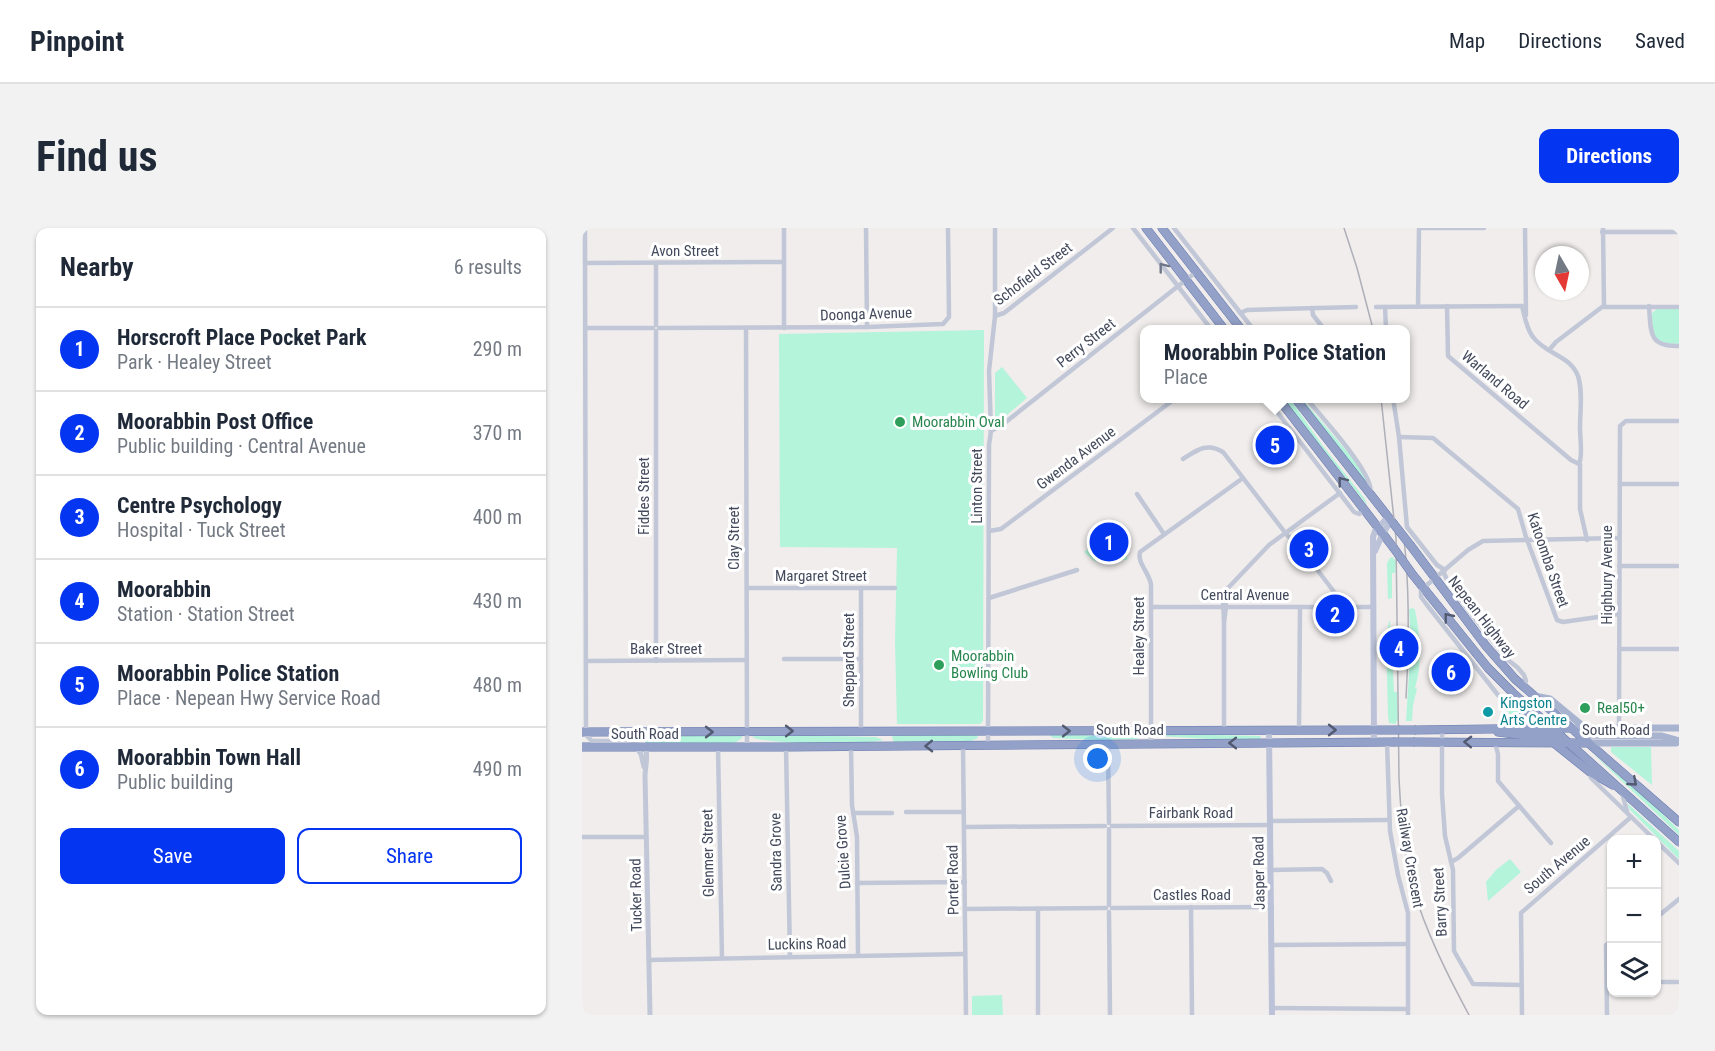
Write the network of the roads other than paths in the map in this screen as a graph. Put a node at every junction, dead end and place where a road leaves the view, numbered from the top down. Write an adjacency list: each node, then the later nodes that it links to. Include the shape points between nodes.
1 (585, 228): 17 (street)
2 (784, 228): 16 (street)
3 (866, 228): 42 (street)
4 (948, 228): 42 (street, Doonga Avenue, via 947,322)
5 (995, 228): 34 (street, Linton Street)
6 (1113, 228): 34 (street, Schofield Street)
7 (1133, 228): 21 (street, one-way to 7)
8 (1146, 228): 20 (highway)
9 (1162, 228): 19 (highway)
10 (1174, 228): 33 (street)
11 (1420, 228): 12 (street); 24 (street)
12 (1484, 228)
13 (1525, 228): 23 (street)
14 (1603, 230): 15 (street); 26 (street)
15 (1679, 232)
16 (784, 262): 18 (street, Avon Street); 46 (street)
17 (585, 263): 18 (street, Avon Street); 22 (street)
18 (656, 263): 44 (street, Fiddes Street)
19 (1196, 272): 20 (street, Perry Street); 35 (highway)
20 (1186, 280): 21 (street, Perry Street); 37 (highway)
21 (1178, 286): 36 (street); 57 (street, Perry Street)
22 (584, 292): 43 (street)
23 (1523, 303): 25 (street); 48 (street, via 1532,336)
24 (1418, 306): 25 (street); 30 (street)
25 (1447, 306): 61 (street, Warland Road, via 1448,356)
26 (1604, 306): 27 (street); 48 (street)
27 (1649, 306): 31 (street); 47 (street, via 1654,339 1660,345)
28 (1356, 307): 32 (street)
29 (1376, 307): 30 (street)
30 (1385, 307): 41 (street)
31 (1679, 307)
32 (1312, 308): 33 (street); 40 (street)
33 (1240, 313): 35 (street); 39 (street)
34 (995, 316): 57 (street, Linton Street, via 990,371)
35 (1233, 319): 38 (highway)
36 (1207, 325)
37 (1220, 325)
38 (1237, 325)
39 (1249, 325)
40 (1320, 325)
41 (1386, 325)
42 (867, 327): 46 (street, Doonga Avenue)
43 (585, 328): 44 (street, Doonga Avenue); 49 (street)
44 (656, 328): 45 (street, Doonga Avenue); 104 (street, Fiddes Street)
45 (746, 328): 46 (street, Doonga Avenue); 85 (street, Clay Street)
46 (784, 328)
47 (1679, 346)
48 (1549, 350): 61 (street, via 1568,362 1579,379)
49 (584, 371): 59 (street)
50 (1171, 403): 72 (street, Gwenda Avenue, via 1001,529)
51 (1273, 403): 65 (street)
52 (1281, 403): 69 (highway, Nepean Highway, one-way to 52)
53 (1298, 403): 66 (highway, Nepean Highway)
54 (1309, 403): 66 (street, via 1365,471 1372,486)
55 (1394, 403): 58 (street)
56 (1679, 421): 63 (street, Highbury Avenue, via 1621,423)
57 (991, 431): 72 (street, Linton Street)
58 (1399, 436): 76 (street, Katoomba Street, via 1433,438 1516,508); 82 (street, Nepean Highway, via 1407,527)
59 (584, 454): 78 (street)
60 (1183, 459): 62 (street, via 1200,448 1215,448)
61 (1578, 461): 77 (street)
62 (1243, 478): 73 (street); 74 (street, Healey Street)
63 (1620, 484): 64 (street); 75 (street, Highbury Avenue)
64 (1679, 484)
65 (1340, 493): 69 (street, via 1357,514); 73 (street)
66 (1370, 494): 68 (highway, Nepean Highway)
67 (1137, 495): 74 (street)
68 (1376, 502): 69 (highway); 70 (highway, Nepean Highway)
69 (1365, 511): 71 (highway, Nepean Highway)
70 (1391, 520): 71 (main road); 83 (highway, Nepean Highway, bridge)
71 (1380, 530): 84 (highway, Nepean Highway, bridge); 95 (main road, via 1373,534)
72 (989, 531): 89 (street, Linton Street)
73 (1285, 533): 92 (street, via 1265,548 1228,588); 94 (street, via 1335,593)
74 (1164, 534): 91 (street, Healey Street, via 1139,555 1150,578)
75 (1619, 539): 77 (street); 79 (street, Highbury Avenue)
76 (1527, 540): 77 (street); 82 (street, via 1481,542); 96 (street, Katoomba Street, via 1557,620)
77 (1585, 540)
78 (584, 541): 90 (street)
79 (1619, 566): 80 (street); 96 (street, Highbury Avenue)
80 (1679, 566)
81 (1077, 570): 89 (street)
82 (1444, 571): 83 (street); 88 (street)
83 (1434, 578): 84 (street); 88 (highway, Nepean Highway)
84 (1423, 587): 97 (highway, Nepean Highway, one-way to 84); 98 (street, Nepean Highway, via 1421,597)
85 (747, 588): 86 (street, Margaret Street); 103 (street, Clay Street)
86 (861, 588): 87 (street, Margaret Street); 102 (street, Sheppard Street)
87 (896, 588)
88 (1449, 590): 106 (highway, Nepean Highway, via 1491,652)
89 (989, 598): 125 (street, Linton Street)
90 (584, 603): 105 (street)
91 (1151, 607): 92 (street, Central Avenue); 117 (street, Healey Street)
92 (1225, 607): 93 (street, Central Avenue); 118 (street)
93 (1300, 607): 94 (street, Central Avenue); 120 (street)
94 (1338, 607): 95 (street, Central Avenue)
95 (1374, 607): 121 (main road)
96 (1619, 614): 99 (street, Highbury Avenue)
97 (1466, 640): 98 (street, Nepean Highway); 107 (highway, Nepean Highway)
98 (1454, 641): 107 (street, Nepean Highway, via 1498,695)
99 (1619, 649): 100 (street); 112 (street, Highbury Avenue)
100 (1679, 649)
101 (784, 659): 102 (street)
102 (861, 659): 123 (street, Sheppard Street)
103 (746, 660): 104 (street, Baker Street); 122 (street, Clay Street)
104 (656, 661): 105 (street, Baker Street)
105 (584, 663): 127 (street)
106 (1534, 696): 110 (highway, Nepean Highway); 111 (main road, via 1554,701)
107 (1522, 702): 108 (highway, via 1524,717); 109 (highway, Nepean Highway)
108 (1511, 728): 109 (highway, South Road); 116 (highway, South Road)
109 (1552, 728): 110 (highway, South Road); 129 (highway, Nepean Highway)
110 (1570, 728): 111 (main road, South Road); 130 (highway, Nepean Highway)
111 (1585, 728): 112 (main road, South Road)
112 (1619, 728): 113 (main road, South Road); 131 (main road)
113 (1658, 728): 114 (main road, South Road); 132 (main road)
114 (1679, 728)
115 (1442, 729): 116 (highway, South Road); 121 (highway, South Road, bridge); 134 (street, Barry Street)
116 (1484, 729): 129 (highway)
117 (1151, 730): 118 (highway, South Road); 126 (highway, South Road, one-way to 117); 142 (street, Healey Street)
118 (1224, 730): 119 (highway, South Road)
119 (1269, 730): 120 (highway, South Road); 136 (main road, Jasper Road)
120 (1299, 730): 121 (highway, South Road, one-way to 121)
121 (1374, 730): 133 (main road)
122 (747, 731): 123 (highway, South Road, one-way to 123); 128 (highway, South Road, one-way to 122); 153 (street, Clay Street)
123 (861, 731): 124 (highway, South Road)
124 (887, 731): 125 (highway, South Road); 148 (highway)
125 (988, 731): 126 (highway, South Road); 145 (street, Linton Street)
126 (1045, 731): 140 (highway)
127 (584, 732): 128 (highway, South Road); 150 (street, via 592,741 621,741)
128 (630, 732): 151 (street)
129 (1560, 735): 130 (highway); 143 (highway, Nepean Highway)
130 (1579, 735): 131 (main road); 139 (highway, Nepean Highway)
131 (1625, 736): 132 (main road)
132 (1658, 736): 135 (main road)
133 (1374, 742): 136 (highway, South Road); 146 (highway, South Road)
134 (1442, 742): 137 (highway, South Road, one-way to 134); 146 (highway, South Road, bridge); 175 (street, Barry Street, via 1445,836)
135 (1679, 742): 139 (main road, South Road)
136 (1269, 743): 142 (highway, South Road, one-way to 142); 166 (main road, Jasper Road)
137 (1495, 743): 138 (highway, South Road); 158 (street, via 1497,778)
138 (1553, 743): 143 (highway, South Road); 155 (highway)
139 (1588, 743): 143 (highway, South Road); 165 (highway, Nepean Highway, one-way to 165)
140 (1051, 744): 141 (highway, South Road); 145 (highway, South Road)
141 (1108, 744): 142 (highway, South Road); 167 (street)
142 (1151, 744)
143 (1570, 744): 157 (highway, Nepean Highway)
144 (963, 745): 145 (highway, South Road); 148 (highway, South Road, one-way to 148); 159 (street, Porter Road)
145 (988, 745)
146 (1389, 745): 164 (street, Railway Crescent)
147 (851, 746): 148 (highway, South Road); 154 (highway, South Road); 160 (street, Dulcie Grove)
148 (887, 746)
149 (582, 747): 150 (highway, South Road)
150 (635, 747): 151 (highway, South Road); 156 (street, Tucker Road, via 641,754)
151 (646, 747): 152 (highway, South Road); 156 (street, Tucker Road)
152 (718, 747): 153 (highway, South Road); 193 (street, Glenmer Street)
153 (747, 747): 154 (highway, South Road)
154 (786, 747): 192 (street, Sandra Grove)
155 (1590, 772): 157 (highway); 163 (street, via 1591,778)
156 (645, 775): 171 (street, Tucker Road)
157 (1619, 788): 163 (street); 172 (highway, Nepean Highway)
158 (1520, 806): 173 (street); 175 (street)
159 (964, 812): 162 (street); 168 (street, Porter Road)
160 (853, 813): 161 (street); 180 (street, Dulcie Grove)
161 (892, 813)
162 (906, 813)
163 (1630, 815): 169 (street); 197 (street, South Avenue, via 1522,911)
164 (1389, 820): 166 (street, Fairbank Road); 188 (street, Railway Crescent, via 1395,863 1408,910)
165 (1679, 822)
166 (1271, 823): 167 (street, Fairbank Road); 177 (main road, Jasper Road)
167 (1109, 826): 168 (street, Fairbank Road); 183 (street)
168 (964, 827): 179 (street, Porter Road)
169 (1649, 835)
170 (582, 837): 171 (street)
171 (646, 837): 194 (street, Tucker Road)
172 (1679, 842)
173 (1551, 843)
174 (1661, 846): 176 (street)
175 (1451, 862): 197 (street, Barry Street, via 1454,951 1469,980 1477,985)
176 (1679, 863)
177 (1272, 870): 178 (street, via 1322,870); 182 (main road, Jasper Road)
178 (1331, 881)
179 (964, 882): 180 (street); 185 (street, Porter Road)
180 (857, 883): 191 (street, Dulcie Grove)
181 (1679, 899): 187 (street)
182 (1272, 907): 184 (street, Castles Road); 189 (main road, Jasper Road)
183 (1109, 908): 184 (street, Castles Road); 186 (street, Castles Road); 204 (street)
184 (1191, 908): 205 (street)
185 (965, 909): 186 (street, Castles Road); 190 (street, Porter Road)
186 (1038, 909): 203 (street)
187 (1661, 914)
188 (1408, 944): 189 (street); 200 (street, Railway Crescent)
189 (1272, 945): 199 (main road, Jasper Road)
190 (965, 954): 191 (street, Luckins Road); 202 (street, Porter Road)
191 (858, 955): 192 (street, Luckins Road)
192 (790, 957): 193 (street, Luckins Road)
193 (722, 958): 194 (street, Luckins Road)
194 (649, 960): 201 (street, Tucker Road)
195 (1661, 982): 196 (street)
196 (1679, 982)
197 (1521, 986): 206 (street, South Avenue)
198 (1608, 997): 207 (street)
199 (1272, 1011): 200 (street)
200 (1408, 1012)
201 (650, 1015)
202 (966, 1015)
203 (1038, 1015)
204 (1110, 1015)
205 (1192, 1015)
206 (1522, 1015)
207 (1607, 1015)

